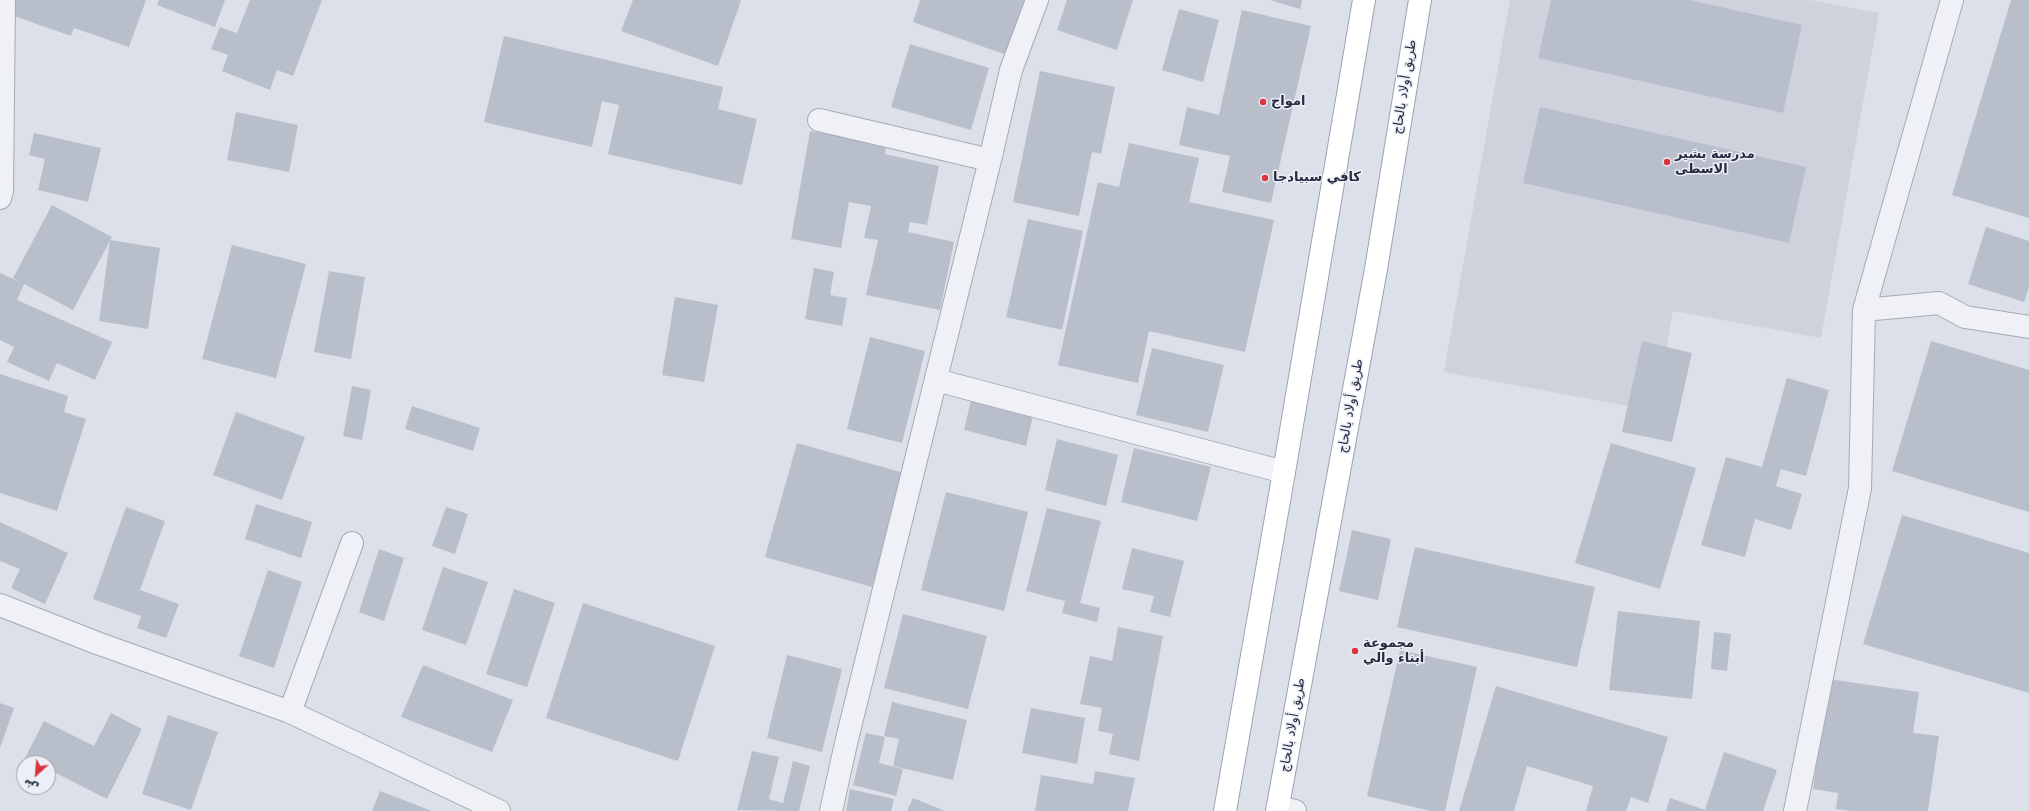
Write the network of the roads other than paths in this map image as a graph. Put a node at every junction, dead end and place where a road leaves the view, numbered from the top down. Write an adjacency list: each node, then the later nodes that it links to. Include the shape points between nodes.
1 (4, 0): 8 (street)
2 (1037, 0): 7 (street, via 1011,70)
3 (1364, 0): 12 (main road)
4 (1420, 0): 16 (main road, طريق أولاد بالحاج)
5 (1952, 0): 9 (street)
6 (819, 120): 7 (street)
7 (990, 160): 11 (street)
8 (0, 198)
9 (1864, 310): 10 (street, via 1939,303 1965,316); 20 (street, via 1860,488)
10 (2029, 327)
11 (936, 380): 12 (street); 18 (street, via 847,739)
12 (1284, 472): 19 (main road)
13 (352, 543): 15 (street)
14 (0, 605): 15 (street)
15 (290, 712): 17 (street)
16 (1283, 810)
17 (499, 811)
18 (832, 811)
19 (1225, 811)
20 (1795, 811)

